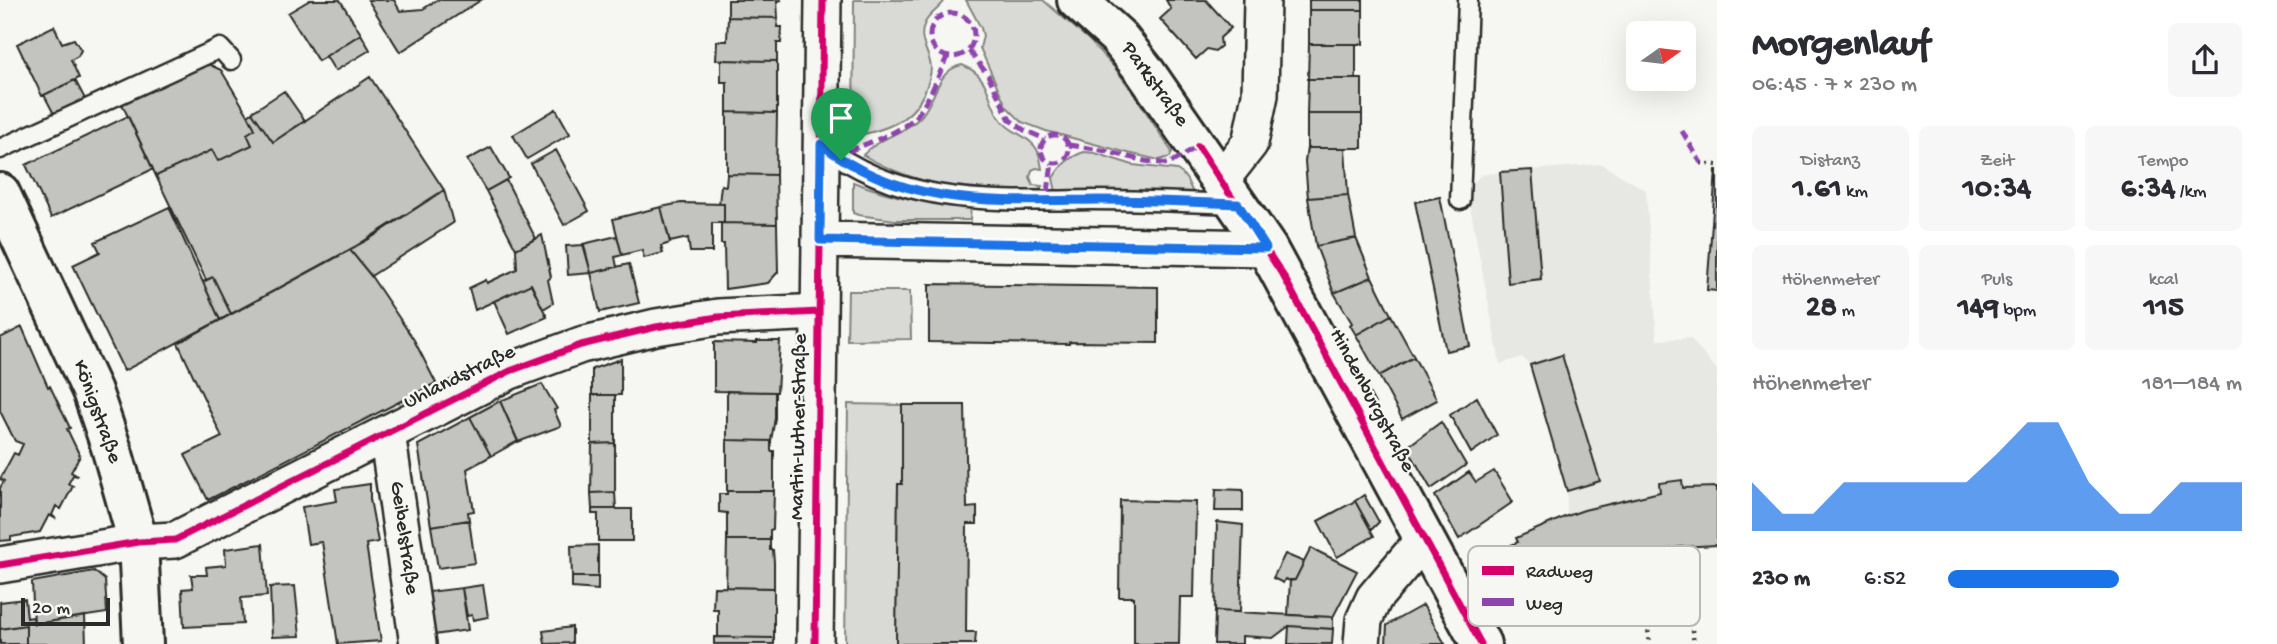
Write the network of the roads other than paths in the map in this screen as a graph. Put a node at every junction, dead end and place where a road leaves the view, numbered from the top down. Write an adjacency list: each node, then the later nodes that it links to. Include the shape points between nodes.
1 (823, 0): 6 (street, Martin-Luther-Straße)
2 (1077, 0): 8 (street, Parkstraße, via 1125,45)
3 (1262, 0): 8 (street, via 1260,95 1250,143)
4 (1468, 0): 10 (lane)
5 (231, 60): 7 (lane, via 220,47)
6 (821, 144): 8 (lane, via 871,175 949,198 1163,200); 11 (street, Martin-Luther-Straße)
7 (0, 149)
8 (1229, 192): 12 (street, Hindenburgstraße)
9 (0, 193): 16 (street, Königstraße, via 92,391)
10 (1460, 200)
11 (820, 240): 12 (street); 13 (street, Martin-Luther-Straße)
12 (1266, 248): 15 (street, Hindenburgstraße)
13 (819, 312): 14 (street, Uhlandstraße, via 718,317 581,345 510,371); 22 (street, Martin-Luther-Straße)
14 (387, 433): 16 (street, Uhlandstraße, via 176,540); 21 (street, Geibelstraße)
15 (1425, 538): 18 (street, Hindenburgstraße); 23 (street, via 1374,598 1364,620)
16 (138, 542): 17 (street, Uhlandstraße); 20 (street, Königstraße)
17 (0, 565)
18 (1468, 619)
19 (1471, 626): 24 (street, Hindenburgstraße)
20 (143, 644)
21 (418, 644)
22 (816, 644)
23 (1362, 644)
24 (1481, 644)

